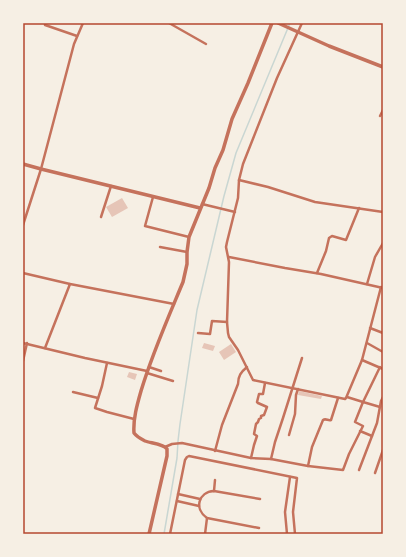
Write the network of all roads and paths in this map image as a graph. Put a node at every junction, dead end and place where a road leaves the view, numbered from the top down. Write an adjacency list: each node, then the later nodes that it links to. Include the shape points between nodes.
1 (45, 23): 8 (street)
2 (83, 23): 8 (street)
3 (169, 23): 9 (street)
4 (272, 23): 18 (street, via 232,119)
5 (302, 23): 7 (street)
6 (281, 24): 7 (street)
7 (298, 32): 10 (street); 15 (street, via 255,132)
8 (77, 36): 14 (street)
9 (206, 44)
10 (383, 66)
11 (383, 110): 12 (street)
12 (380, 116)
13 (23, 164): 14 (street)
14 (41, 169): 16 (street); 23 (street)
15 (239, 180): 19 (street, via 315,202); 20 (street)
16 (111, 186): 17 (street); 22 (street)
17 (153, 197): 18 (street); 24 (street, via 145,226)
18 (201, 206): 20 (street); 24 (street)
19 (359, 208): 21 (street); 30 (street, via 346,240 332,236 329,238)
20 (235, 212): 28 (street, via 226,247)
21 (383, 212)
22 (101, 217)
23 (23, 225)
24 (189, 237): 27 (street)
25 (383, 243): 32 (street, via 375,257)
26 (160, 247): 27 (street)
27 (187, 252): 34 (street, via 186,272)
28 (228, 257): 30 (street); 35 (street)
29 (23, 273): 31 (street)
30 (317, 273): 32 (street)
31 (70, 284): 34 (street); 42 (street)
32 (367, 284): 33 (street)
33 (382, 288): 36 (street)
34 (174, 304): 48 (street)
35 (227, 322): 37 (street, via 212,321 210,334); 49 (street, via 229,337)
36 (370, 328): 38 (street); 41 (street)
37 (198, 333)
38 (383, 333)
39 (23, 343): 40 (street)
40 (27, 343): 42 (street); 46 (street)
41 (367, 343): 43 (street); 45 (street)
42 (45, 348): 47 (street)
43 (383, 352)
44 (302, 358): 55 (street)
45 (362, 360): 50 (street); 58 (street)
46 (23, 361)
47 (107, 363): 52 (street); 60 (street)
48 (149, 367): 51 (street); 52 (street)
49 (247, 368): 54 (street, via 253,380); 69 (street, via 238,377 238,384)
50 (381, 368): 62 (street)
51 (161, 371)
52 (147, 372): 53 (street); 64 (street)
53 (173, 381)
54 (265, 383): 55 (street); 71 (street, via 263,394 259,394 257,402 267,407 256,424 254,434 257,436)
55 (293, 388): 56 (street); 72 (street)
56 (298, 389): 61 (street); 66 (street)
57 (73, 392): 60 (street)
58 (347, 397): 61 (street); 62 (street)
59 (383, 397): 63 (street)
60 (98, 398): 64 (street, via 95,408)
61 (338, 398): 73 (street, via 331,420 323,420 312,447)
62 (363, 402): 63 (street); 65 (street, via 355,422 363,426)
63 (380, 407): 67 (street)
64 (134, 419): 68 (street, via 134,433 138,437)
65 (360, 431): 67 (street); 73 (street, via 343,470)
66 (289, 435)
67 (372, 436): 74 (street)
68 (165, 447): 69 (street, via 182,444); 86 (street, via 167,456)
69 (215, 450): 71 (street)
70 (383, 450): 75 (street)
71 (251, 458): 72 (street)
72 (270, 459): 73 (street)
73 (308, 466)
74 (359, 470)
75 (375, 473)
76 (290, 476): 79 (street, via 189,456 185,460); 89 (street, via 286,512); 90 (street, via 297,478 293,512)
77 (215, 480): 78 (street)
78 (214, 490): 80 (street); 81 (street)
79 (178, 494): 80 (street); 82 (street)
80 (200, 499): 83 (street)
81 (260, 499)
82 (177, 501): 83 (street); 87 (street)
83 (199, 506): 84 (street)
84 (208, 518): 85 (street); 88 (street)
85 (259, 528)
86 (149, 534)
87 (170, 534)
88 (205, 534)
89 (287, 534)
90 (295, 534)

